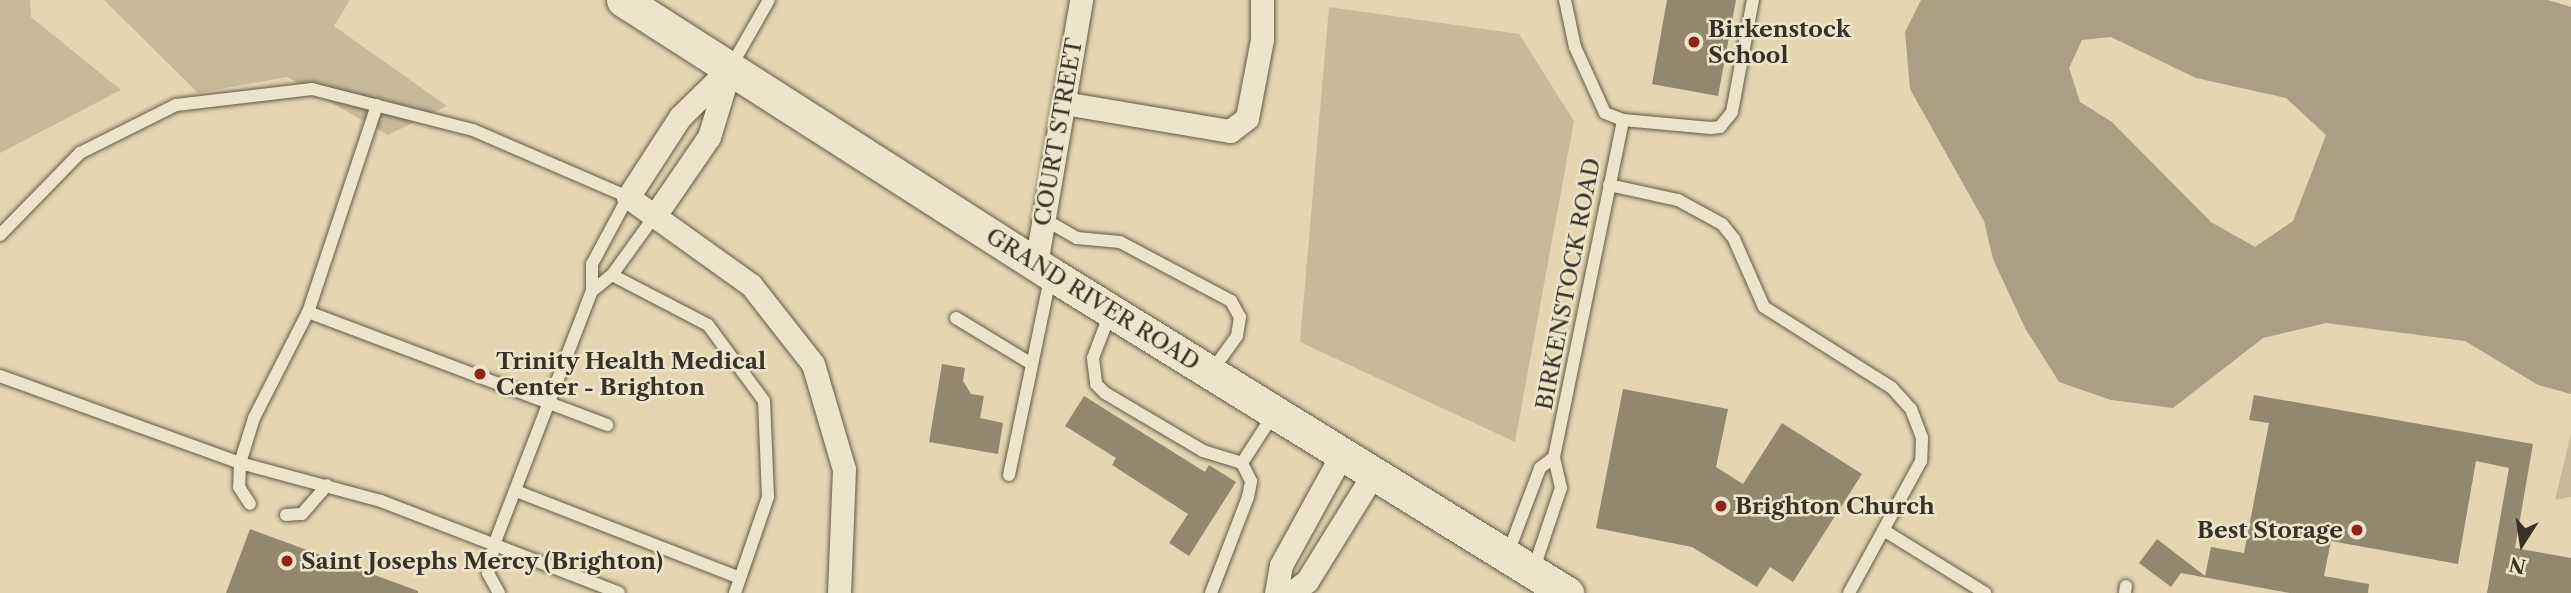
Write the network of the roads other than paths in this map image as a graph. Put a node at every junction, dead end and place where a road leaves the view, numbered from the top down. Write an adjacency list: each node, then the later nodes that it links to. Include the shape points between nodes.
1 (623, 0): 8 (main road, GRAND RIVER ROAD)
2 (769, 0): 8 (lane)
3 (1081, 0): 9 (street, COURT STREET)
4 (1262, 0): 9 (street, via 1262,39 1247,118 1230,131)
5 (1557, 0): 7 (lane)
6 (1753, 0): 11 (lane, via 1728,121 1710,128)
7 (1564, 6): 11 (lane, via 1605,113)
8 (730, 68): 13 (street, via 680,117); 14 (street, via 709,137); 17 (main road, GRAND RIVER ROAD)
9 (1065, 103): 15 (street, COURT STREET)
10 (377, 105): 13 (lane, via 473,130); 16 (lane, via 312,89 176,104 80,153); 21 (lane)
11 (1623, 120): 12 (lane, BIRKENSTOCK ROAD)
12 (1609, 185): 30 (lane, BIRKENSTOCK ROAD); 39 (lane, via 1678,200 1722,224 1734,239 1764,307 1892,388 1911,409 1922,438 1921,461)
13 (628, 197): 14 (street); 19 (lane, via 592,264)
14 (656, 215): 18 (lane); 48 (street, via 751,285 813,364 844,469)
15 (1044, 219): 17 (street, COURT STREET); 24 (lane, via 1077,238 1120,242 1231,300 1240,317 1237,336)
16 (0, 234)
17 (1043, 269): 20 (main road, GRAND RIVER ROAD); 23 (lane)
18 (612, 275): 19 (lane); 42 (lane, via 708,325 764,401 768,497)
19 (592, 291): 26 (lane)
20 (1111, 311): 24 (main road, GRAND RIVER ROAD); 32 (lane, via 1093,358 1096,384 1203,451)
21 (308, 312): 26 (lane); 31 (lane, via 254,418)
22 (956, 318): 23 (lane)
23 (1030, 363): 34 (lane)
24 (1211, 373): 27 (main road, GRAND RIVER ROAD)
25 (0, 376): 31 (lane)
26 (550, 401): 28 (lane); 36 (lane)
27 (1275, 412): 29 (main road, GRAND RIVER ROAD); 32 (lane)
28 (607, 425)
29 (1342, 454): 33 (main road, GRAND RIVER ROAD); 50 (street, via 1281,565)
30 (1554, 457): 41 (lane, BIRKENSTOCK ROAD, via 1540,468); 41 (lane, BIRKENSTOCK ROAD, via 1562,474 1561,488)
31 (240, 463): 35 (lane); 37 (lane, via 239,487)
32 (1242, 463): 49 (lane, via 1251,481 1248,497)
33 (1374, 473): 41 (main road, GRAND RIVER ROAD); 51 (street, via 1307,581)
34 (1009, 475)
35 (327, 485): 38 (lane, via 302,514); 40 (lane)
36 (516, 491): 40 (lane); 42 (lane)
37 (250, 504)
38 (286, 515)
39 (1885, 531): 53 (lane); 54 (lane)
40 (495, 542): 43 (lane); 44 (lane, via 488,573)
41 (1520, 564): 52 (main road, GRAND RIVER ROAD)
42 (740, 578): 47 (lane)
43 (590, 582): 45 (lane); 46 (lane)
44 (499, 593)
45 (580, 593)
46 (619, 593)
47 (735, 593)
48 (839, 593)
49 (1211, 593)
50 (1276, 593)
51 (1290, 593)
52 (1567, 593)
53 (1849, 593)
54 (1984, 593)

